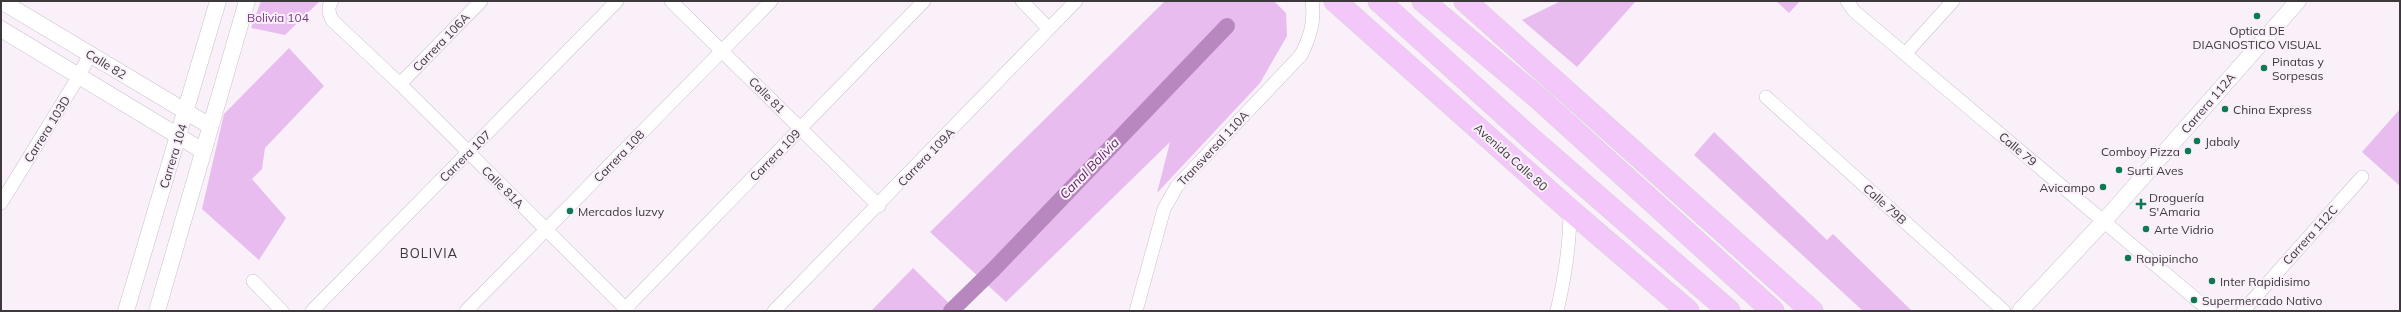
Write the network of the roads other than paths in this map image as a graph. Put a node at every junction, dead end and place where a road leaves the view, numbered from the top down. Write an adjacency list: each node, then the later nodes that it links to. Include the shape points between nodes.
1 (1, 1): 23 (street, Calle 82)
2 (218, 1): 28 (street, Carrera 104)
3 (247, 1): 29 (street)
4 (481, 1): 26 (street, Carrera 106A)
5 (617, 1): 33 (street, Carrera 107)
6 (671, 1): 22 (street, Calle 81)
7 (771, 1): 22 (street, Carrera 108)
8 (924, 1): 30 (street, Carrera 109)
9 (1022, 1): 20 (street)
10 (1076, 1): 20 (street, Carrera 109A)
11 (1312, 1): 48 (street, Transversal 110A, via 1314,18 1310,38 1301,55 1170,196 1164,209)
12 (1335, 1): 37 (highway, Avenida Calle 80)
13 (1379, 1): 51 (highway, via 1527,135)
14 (1423, 1): 52 (highway, via 1537,97)
15 (1465, 1): 53 (highway)
16 (1847, 1): 24 (street, Calle 79, via 1854,11)
17 (1953, 1): 24 (street)
18 (2298, 1): 38 (street, Carrera 112A)
19 (330, 7): 26 (street, Calle 81A, via 332,20)
20 (1048, 28): 36 (street, Carrera 109A)
21 (1, 29): 25 (street, Calle 82)
22 (722, 51): 30 (street, Calle 81); 39 (street, Carrera 108)
23 (90, 54): 25 (street, Carrera 103D); 28 (street, Calle 82)
24 (1905, 54): 38 (street, Calle 79)
25 (79, 76): 31 (street, Calle 82); 35 (street, Carrera 103D)
26 (400, 84): 33 (street, Calle 81A)
27 (1766, 97): 54 (street, Calle 79B)
28 (186, 112): 29 (street, Calle 82); 31 (street, Carrera 104)
29 (210, 126): 32 (street)
30 (800, 128): 36 (street, Calle 81); 41 (street, Carrera 109)
31 (179, 136): 32 (street, Calle 82); 42 (street, Carrera 104)
32 (203, 151): 43 (street)
33 (469, 152): 39 (street, Calle 81A); 45 (street, Carrera 107)
34 (2362, 177): 57 (street, Carrera 112C)
35 (1, 203)
36 (879, 206): 47 (street, Carrera 109A)
37 (1570, 210): 49 (street, via 1569,257); 50 (highway, Avenida Calle 80)
38 (2104, 221): 55 (street, Carrera 112A); 56 (street, Calle 79)
39 (546, 230): 41 (street, Calle 81A); 46 (street, Carrera 108)
40 (253, 281): 44 (street)
41 (626, 310)
42 (126, 311)
43 (157, 311)
44 (282, 311)
45 (312, 311)
46 (466, 311)
47 (774, 311)
48 (1136, 311)
49 (1557, 311)
50 (1688, 311)
51 (1729, 311)
52 (1773, 311)
53 (1812, 311)
54 (2004, 311)
55 (2020, 311)
56 (2210, 311)
57 (2242, 311)

